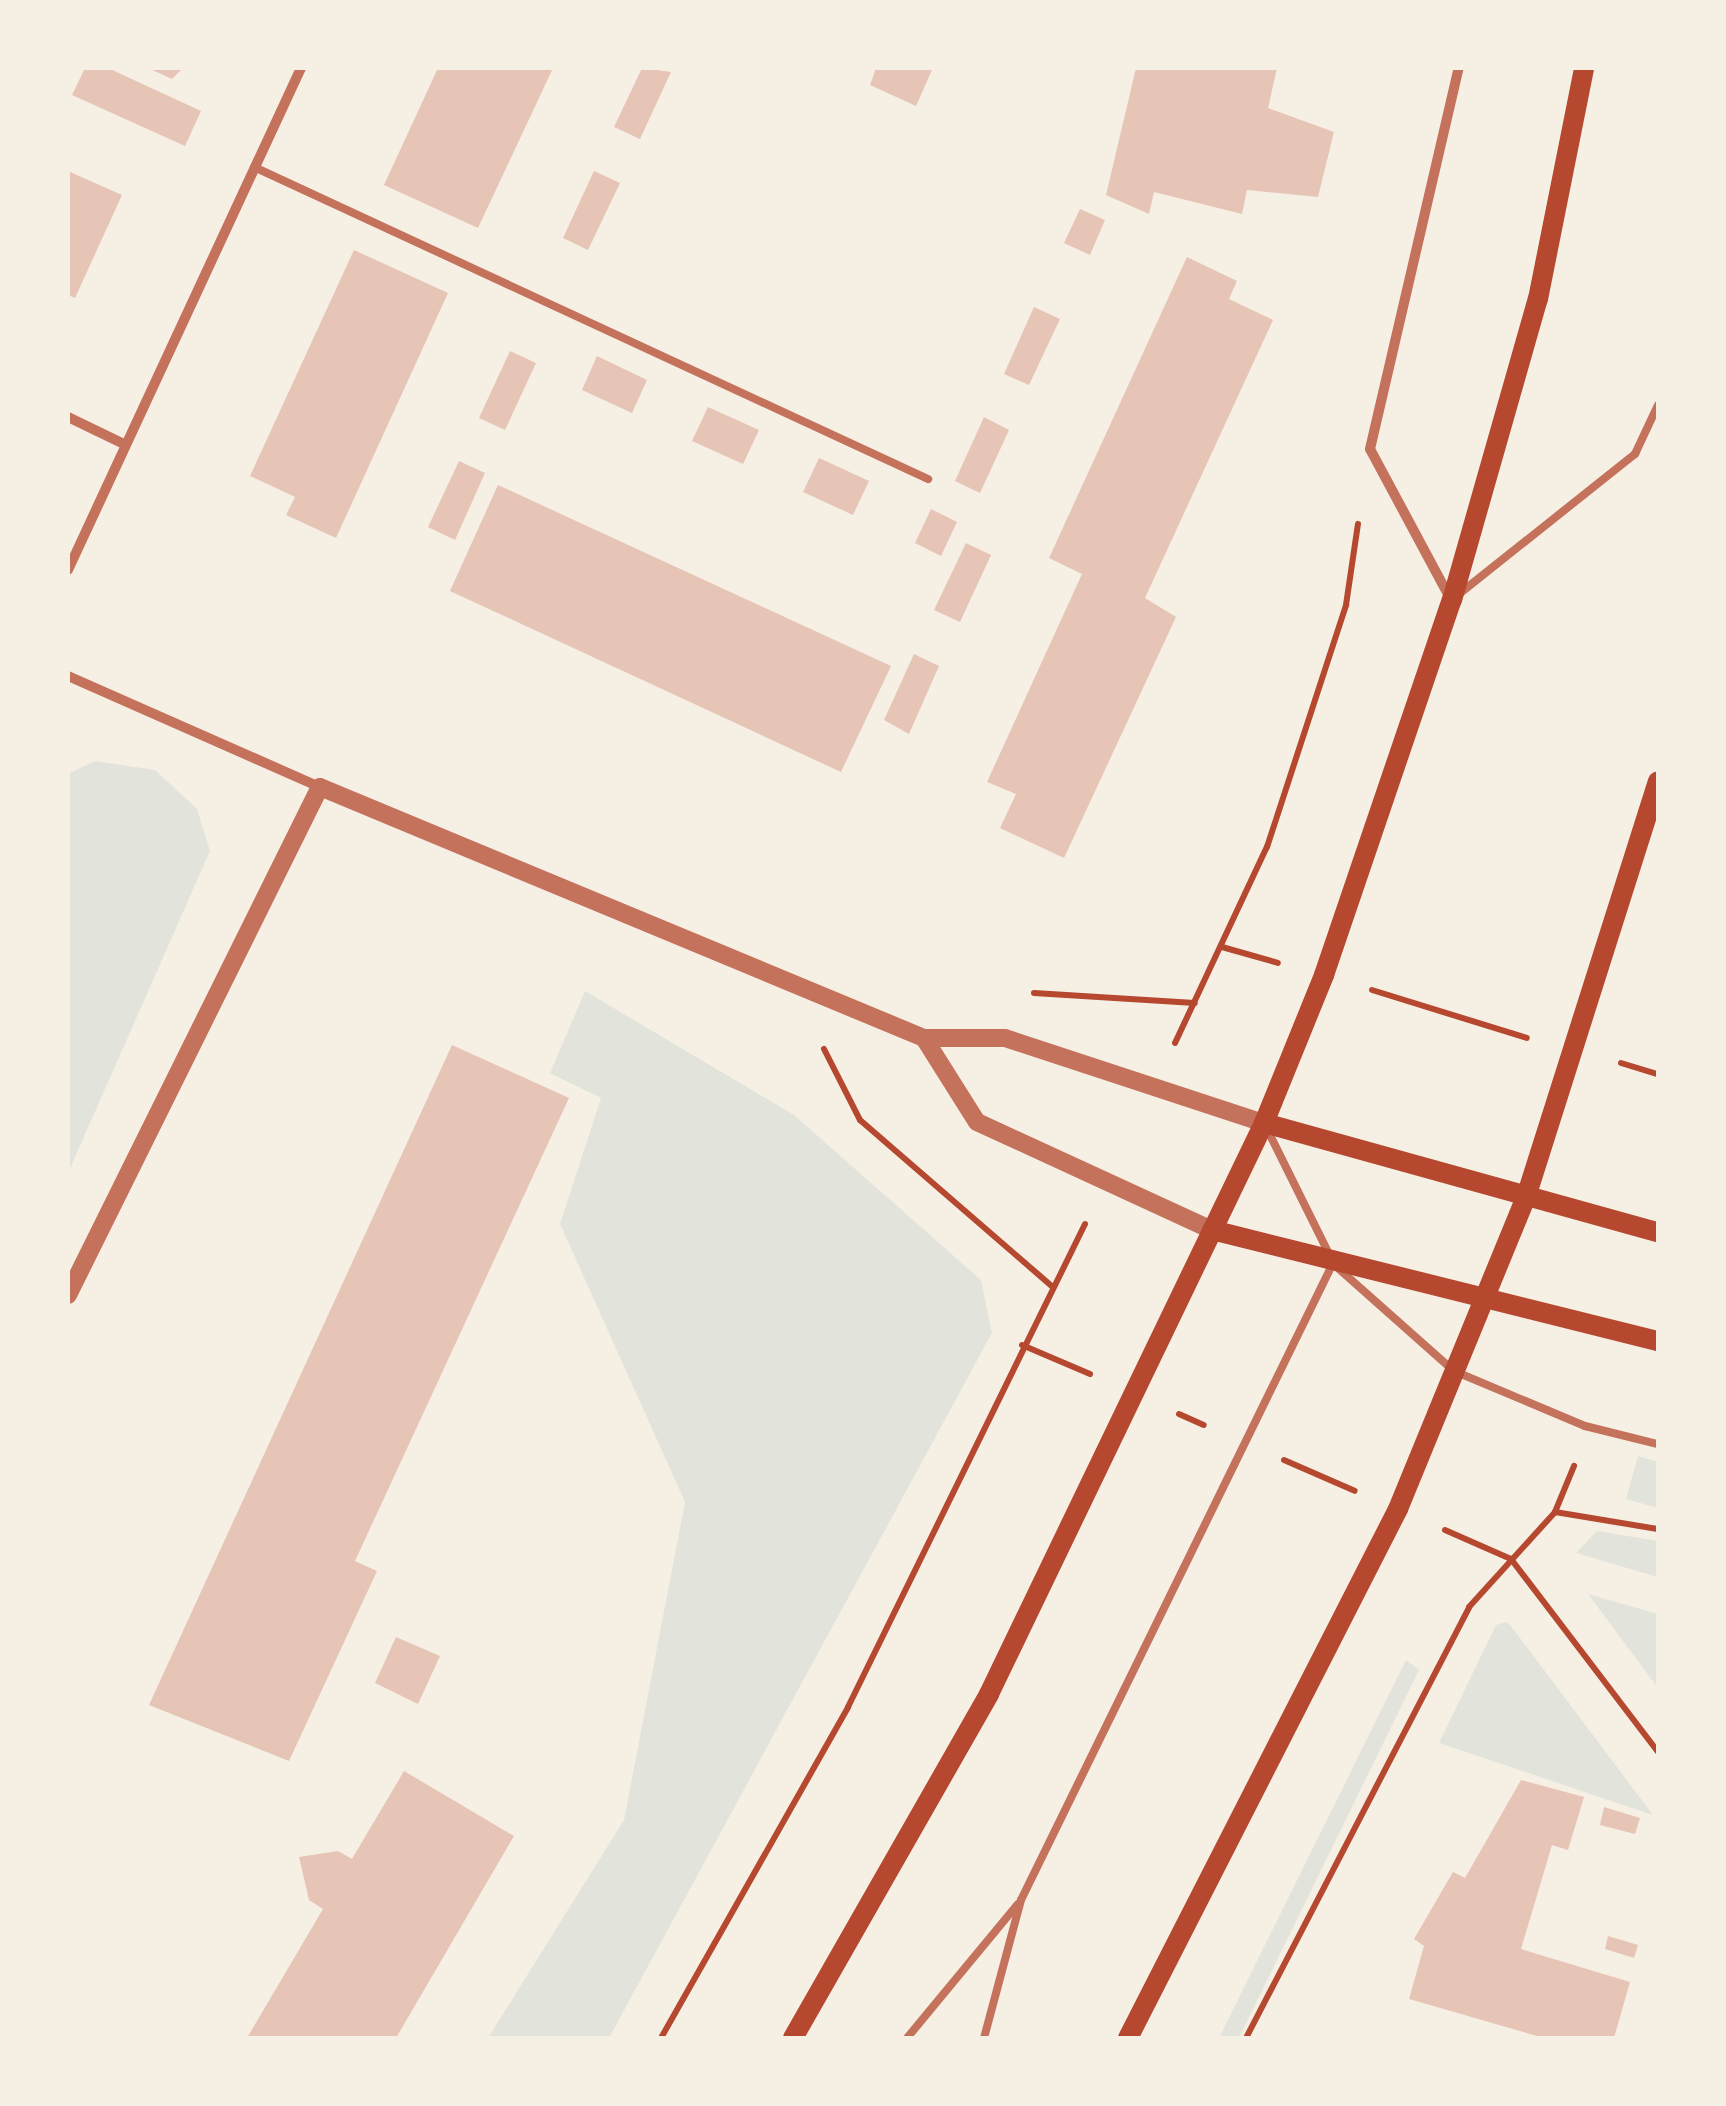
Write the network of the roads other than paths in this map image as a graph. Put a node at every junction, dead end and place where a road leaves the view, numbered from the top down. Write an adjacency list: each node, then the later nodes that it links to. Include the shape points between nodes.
1 (301, 68): 4 (street)
2 (1459, 68): 10 (street, via 1370,449)
3 (1584, 68): 10 (main road, via 1538,300)
4 (254, 167): 7 (street); 8 (lane)
5 (1658, 405): 10 (lane, via 1634,454)
6 (68, 417): 7 (street)
7 (124, 444): 9 (street)
8 (928, 479)
9 (68, 570)
10 (1452, 600): 15 (main road, via 1324,975)
11 (68, 676): 13 (street)
12 (1658, 781): 16 (main road, via 1578,1051)
13 (320, 787): 14 (street); 21 (street)
14 (924, 1038): 15 (street, via 1006,1038); 17 (street, via 977,1122)
15 (1264, 1123): 16 (main road); 17 (main road); 19 (lane)
16 (1526, 1197): 18 (main road); 20 (main road)
17 (1212, 1230): 19 (main road); 26 (main road, via 989,1694)
18 (1658, 1232)
19 (1333, 1263): 20 (main road); 23 (lane); 25 (lane)
20 (1487, 1294): 22 (main road); 23 (main road)
21 (68, 1296)
22 (1658, 1340)
23 (1454, 1371): 24 (lane, via 1585,1426); 29 (main road, via 1356,1601)
24 (1658, 1444)
25 (1021, 1900): 27 (lane); 28 (lane)
26 (793, 2038)
27 (908, 2038)
28 (984, 2038)
29 (1128, 2038)

